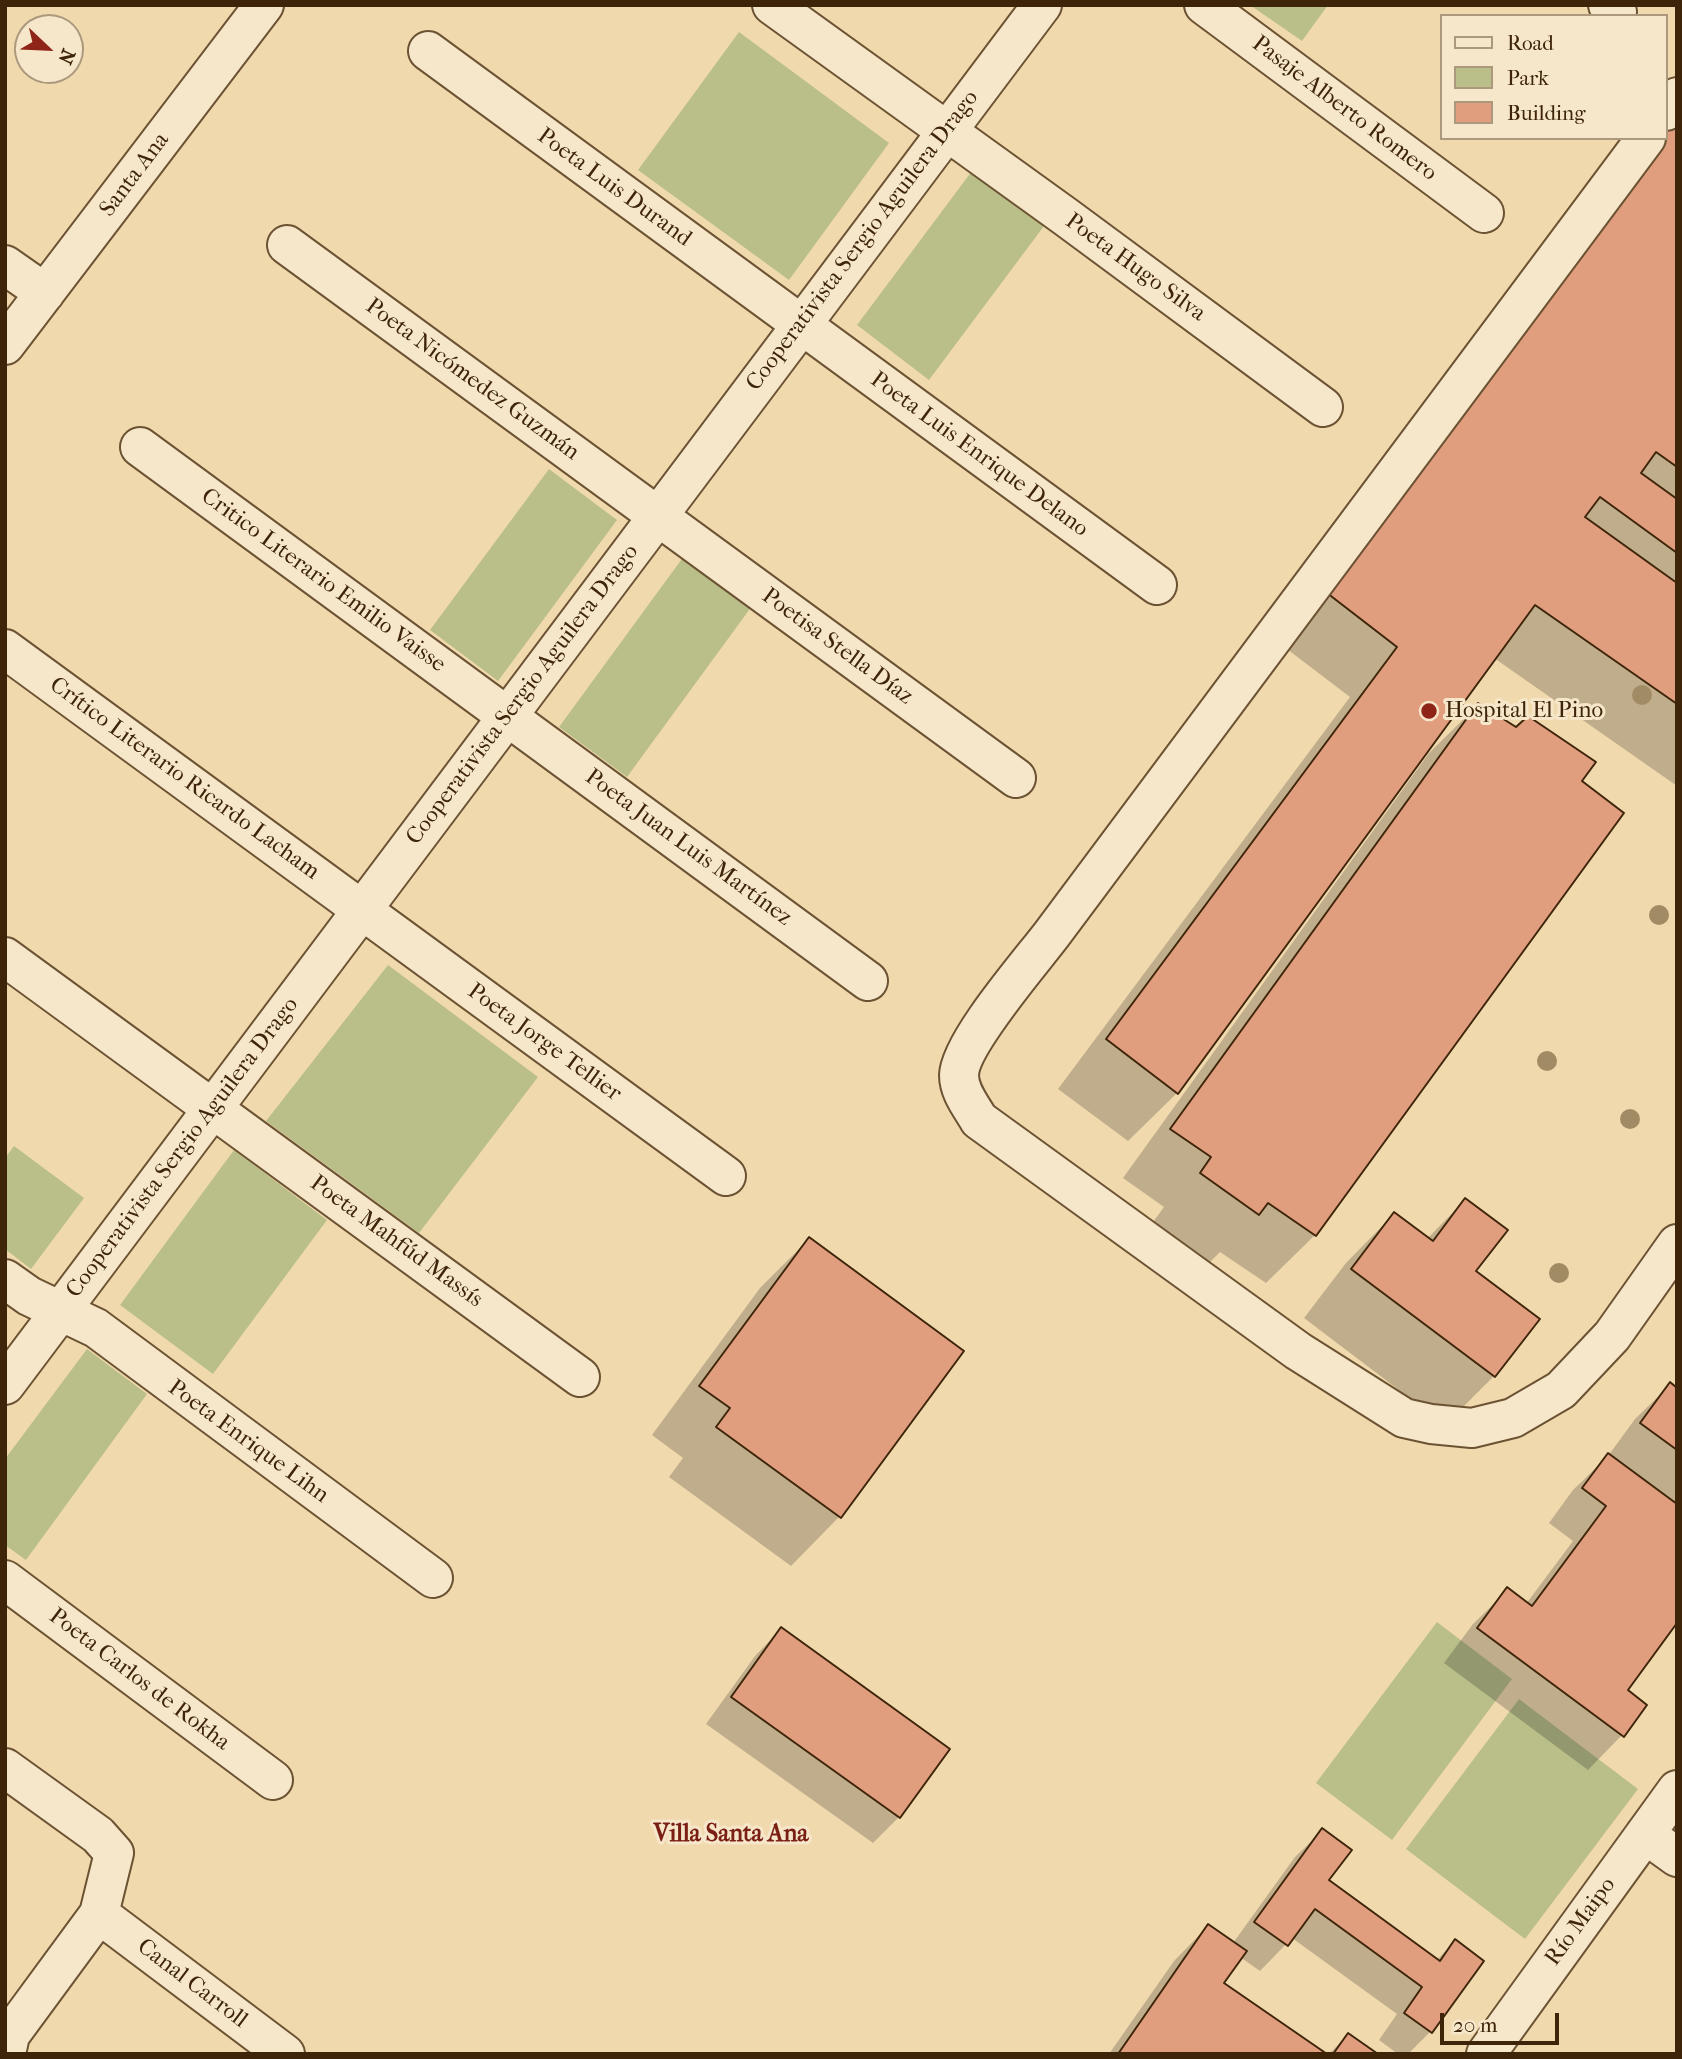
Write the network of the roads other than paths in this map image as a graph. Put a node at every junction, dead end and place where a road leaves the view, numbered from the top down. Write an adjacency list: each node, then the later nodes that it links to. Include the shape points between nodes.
1 (264, 5): 11 (street, Santa Ana)
2 (772, 5): 6 (street, Poeta Hugo Silva)
3 (1042, 5): 6 (street, Cooperativista Sergio Aguilera Drago)
4 (1204, 5): 8 (street, Pasaje Alberto Romero)
5 (428, 51): 12 (street, Poeta Luis Durand)
6 (946, 131): 12 (street, Cooperativista Sergio Aguilera Drago); 14 (street, Poeta Hugo Silva)
7 (1645, 140): 26 (street, via 994,1009 959,1074 962,1091 979,1120 1298,1351 1404,1418 1472,1428 1513,1418 1561,1390 1612,1336)
8 (1485, 213)
9 (287, 245): 16 (street, Poeta Nicómedez Guzmán)
10 (5, 265): 11 (street)
11 (45, 293): 13 (street, Santa Ana)
12 (801, 324): 16 (street, Cooperativista Sergio Aguilera Drago); 17 (street, Poeta Luis Enrique Delano)
13 (5, 345)
14 (1323, 407)
15 (140, 447): 19 (street, Critico Literario Emilio Vaisse)
16 (658, 515): 19 (street, Cooperativista Sergio Aguilera Drago); 20 (street, Poetisa Stella Díaz)
17 (1157, 585)
18 (5, 649): 21 (street, Crítico Literario Ricardo Lacham)
19 (507, 716): 21 (street, Cooperativista Sergio Aguilera Drago); 23 (street, Poeta Juan Luis Martínez)
20 (1016, 778)
21 (362, 909): 24 (street, Cooperativista Sergio Aguilera Drago); 25 (street, Poeta Jorge Tellier)
22 (5, 957): 24 (street, Poeta Mahfúd Massís)
23 (868, 981)
24 (212, 1109): 28 (street, Cooperativista Sergio Aguilera Drago); 29 (street, Poeta Mahfúd Massís)
25 (726, 1176)
26 (1677, 1244)
27 (5, 1279): 28 (street, Poeta Enrique Lihn)
28 (61, 1311): 30 (street, Cooperativista Sergio Aguilera Drago); 31 (street, Poeta Enrique Lihn, via 96,1328)
29 (580, 1377)
30 (5, 1385)
31 (433, 1578)
32 (5, 1580): 34 (street, Poeta Carlos de Rokha)
33 (5, 1768): 38 (street, via 99,1835 114,1853)
34 (273, 1780)
35 (1677, 1790): 36 (street, Río Maipo)
36 (1645, 1834): 37 (street); 41 (street, Río Maipo)
37 (1677, 1857)
38 (99, 1914): 39 (street); 40 (street, Canal Carroll)
39 (7, 2040)
40 (285, 2054)
41 (1486, 2054)

